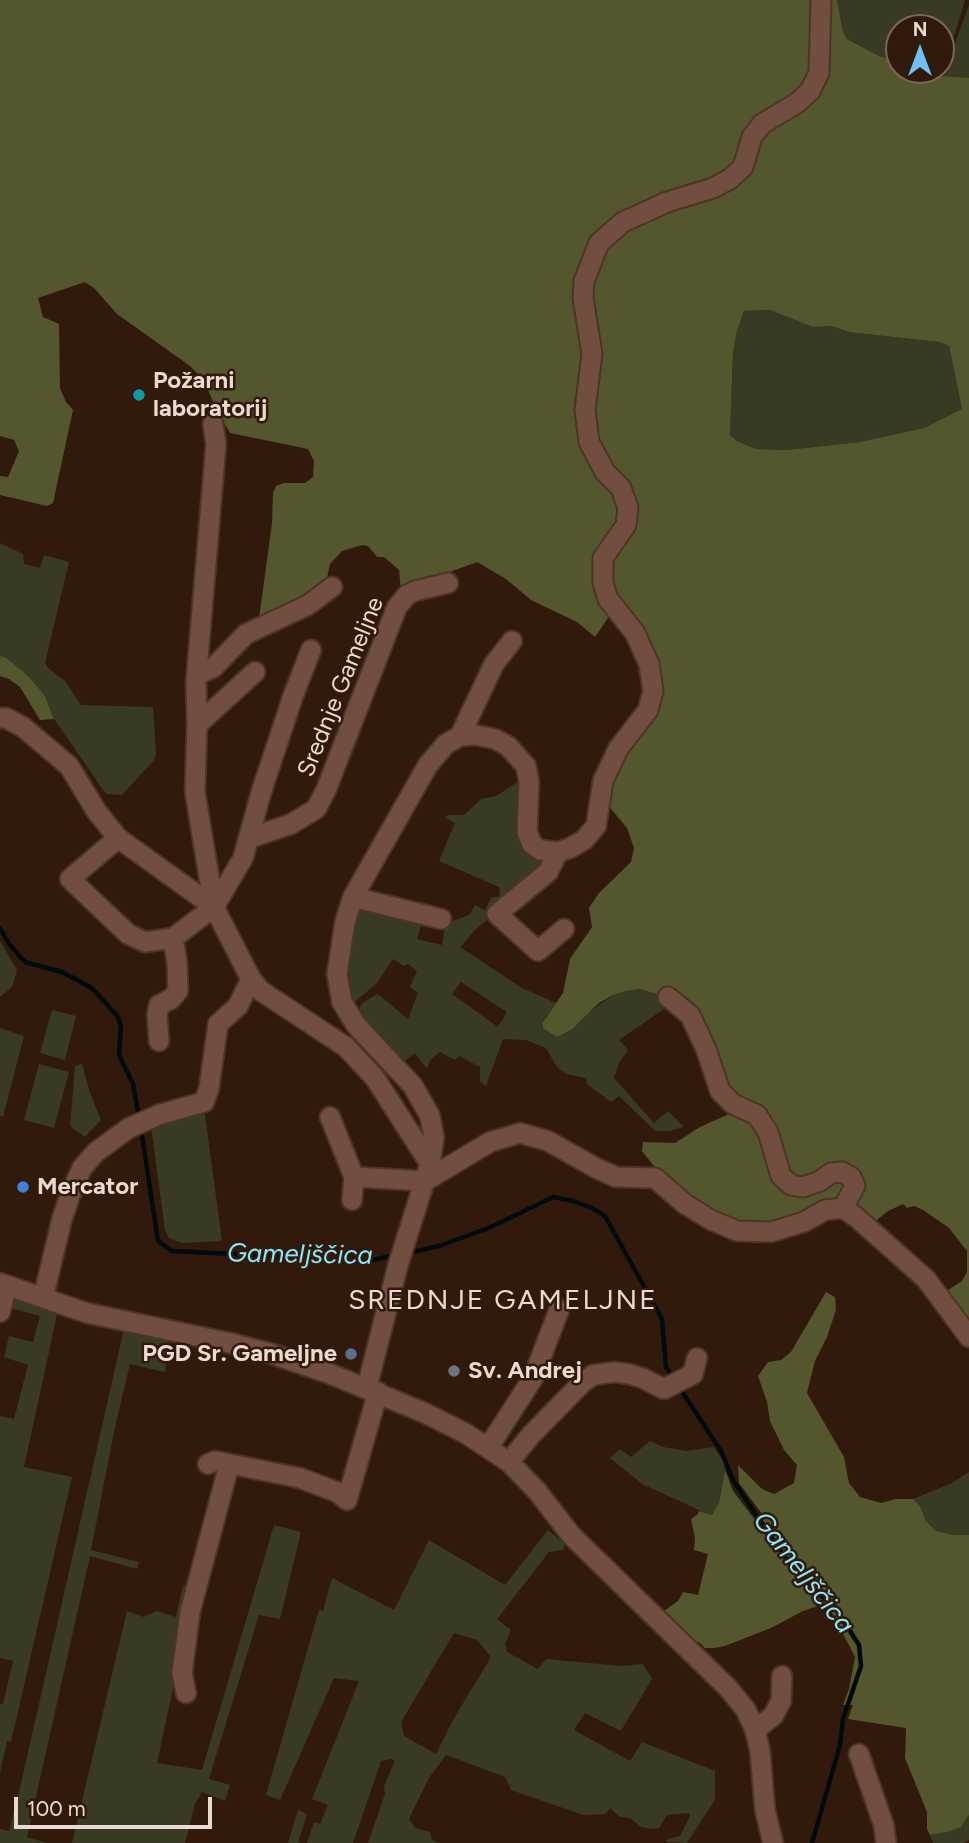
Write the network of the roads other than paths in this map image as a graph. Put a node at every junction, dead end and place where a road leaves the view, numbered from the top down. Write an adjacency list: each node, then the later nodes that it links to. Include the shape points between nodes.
1 (821, 0): 14 (street, via 819,73 810,91 762,124 752,137 743,167 730,179 623,222 599,243 584,281 592,354 585,410 589,442 605,472 621,488 628,508 626,524 603,558 603,583 608,599 635,632 649,664 653,691 648,710 618,749 603,781 596,827 584,840)
2 (213, 424): 8 (street, via 216,444)
3 (447, 583): 13 (street, Srednje Gameljne, via 415,591 397,607 316,809)
4 (332, 587): 8 (street, Srednje Gameljne, via 308,605 246,634 214,667)
5 (512, 641): 11 (street, via 494,664)
6 (311, 650): 13 (street, Srednje Gameljne)
7 (255, 672): 10 (street)
8 (197, 675): 10 (street)
9 (0, 718): 12 (street, via 23,727 69,766)
10 (197, 725): 16 (street, via 195,792)
11 (460, 736): 14 (street, via 495,739 517,755 526,766 529,782 527,832 532,844); 15 (street, via 428,765)
12 (118, 838): 16 (street); 19 (street, via 70,878 128,934 145,942)
13 (250, 838): 16 (street, Srednje Gameljne)
14 (558, 852): 18 (street, via 548,872 497,914 538,951)
15 (353, 897): 17 (street); 24 (street, via 339,949 342,1002 356,1025 414,1086 430,1116 434,1137)
16 (214, 907): 19 (street); 20 (street)
17 (441, 919)
18 (564, 929)
19 (173, 938): 22 (street, via 178,991 159,1005)
20 (251, 979): 24 (street, via 261,991 346,1048 375,1078); 29 (street, via 238,1006 218,1024 204,1102 129,1128 82,1168 62,1219)
21 (668, 997): 27 (street, via 690,1015 720,1091 733,1104 757,1115 768,1132 781,1176 791,1185 803,1187 842,1172 855,1186)
22 (159, 1041)
23 (330, 1117): 25 (street)
24 (427, 1172): 25 (street); 27 (street, via 520,1133 548,1141 616,1177 655,1178 685,1204 737,1231 771,1232 825,1210); 34 (street, via 398,1265)
25 (354, 1177): 26 (street)
26 (352, 1200)
27 (843, 1208): 32 (street, via 926,1279)
28 (3, 1284): 29 (street); 31 (street)
29 (43, 1298): 34 (street, via 110,1319 269,1353)
30 (559, 1310): 35 (street, via 533,1378)
31 (0, 1312)
32 (969, 1337)
33 (697, 1358): 36 (street, via 693,1374 664,1389 629,1374 593,1375 531,1434)
34 (372, 1390): 35 (street); 38 (street, via 347,1500 300,1478)
35 (488, 1448): 36 (street)
36 (509, 1462): 41 (street, via 571,1535 737,1697)
37 (208, 1464): 38 (street)
38 (229, 1465): 40 (street, via 190,1612 182,1673)
39 (782, 1676): 41 (street, via 780,1702 773,1716)
40 (186, 1693)
41 (755, 1730): 43 (street)
42 (859, 1754): 44 (street)
43 (773, 1843)
44 (886, 1843)

